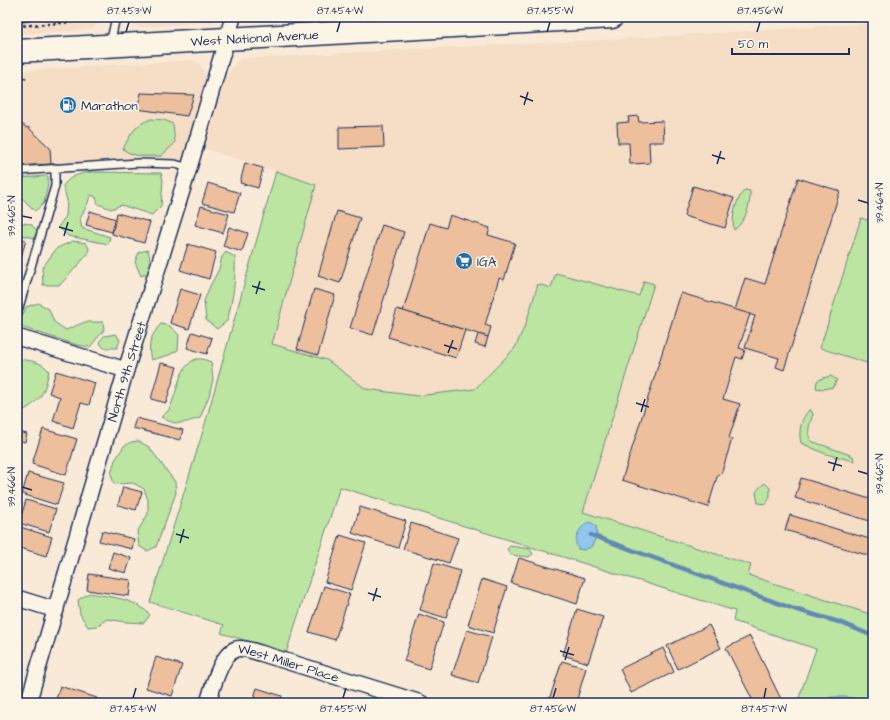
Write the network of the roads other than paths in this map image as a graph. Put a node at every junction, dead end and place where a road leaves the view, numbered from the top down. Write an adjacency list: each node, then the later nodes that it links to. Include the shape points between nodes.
1 (233, 17): 4 (street, North 9th Street)
2 (612, 17): 4 (main road, West National Avenue)
3 (115, 18): 5 (lane)
4 (226, 40): 5 (main road, West National Avenue); 8 (street, North 9th Street)
5 (110, 46): 6 (main road, West National Avenue)
6 (17, 52)
7 (55, 168): 8 (lane, via 138,163 175,164); 9 (lane); 10 (lane, via 55,186)
8 (189, 168): 12 (street, North 9th Street)
9 (17, 171)
10 (17, 314)
11 (17, 337): 12 (street)
12 (126, 370): 14 (street, North 9th Street)
13 (17, 598): 14 (street)
14 (56, 610): 15 (street, North 9th Street)
15 (28, 703)
16 (208, 703): 17 (street, West Miller Place, via 217,673 226,657 236,649 248,650)
17 (419, 703)

